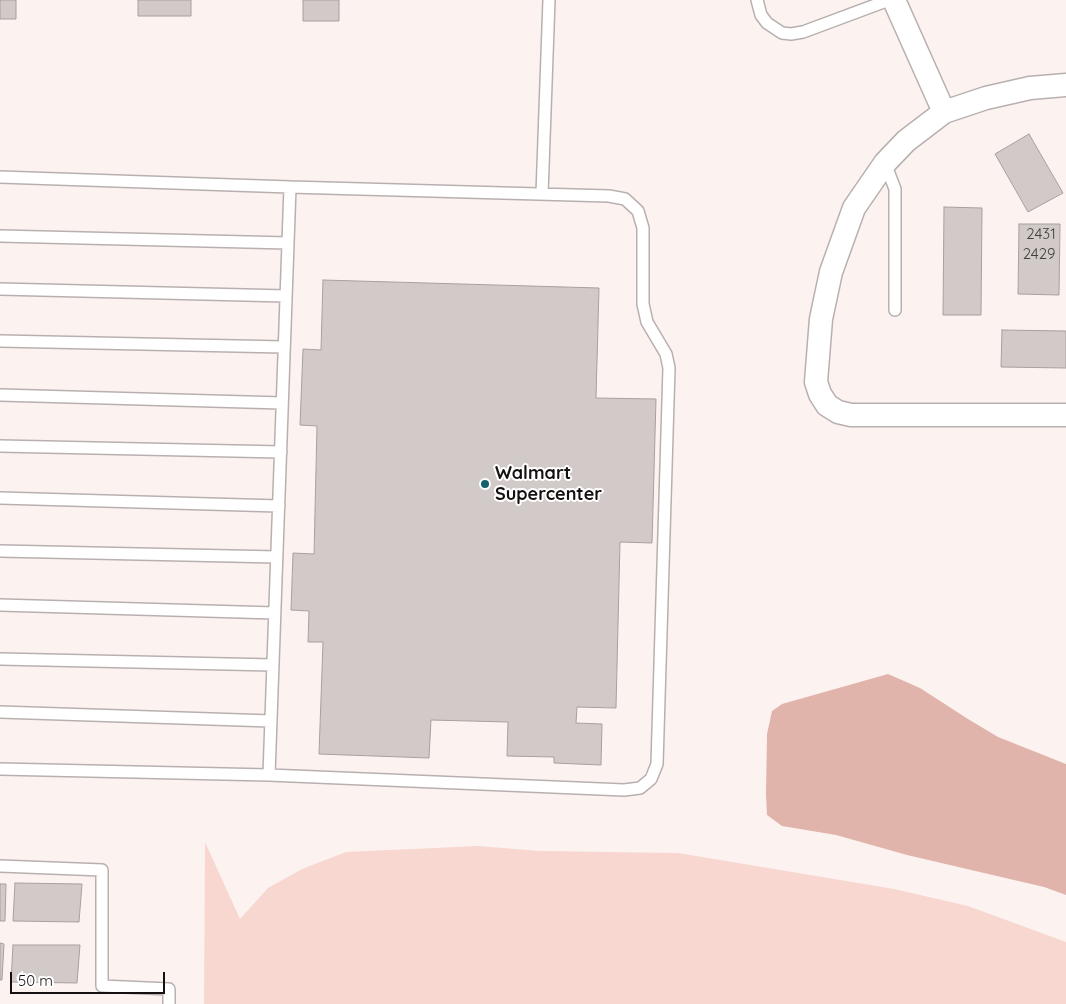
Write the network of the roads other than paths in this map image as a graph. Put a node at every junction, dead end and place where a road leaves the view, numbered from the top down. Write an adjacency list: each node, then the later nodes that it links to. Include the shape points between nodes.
1 (549, 0): 10 (lane)
2 (757, 0): 3 (lane, via 767,23 782,33 791,34)
3 (889, 0)
4 (894, 0): 6 (street)
5 (1066, 85): 6 (street, via 1030,88)
6 (944, 112): 7 (street, via 906,141)
7 (885, 163): 15 (lane, via 895,189); 20 (street, via 854,208 831,272 821,319 816,382 827,405 851,415)
8 (0, 177): 9 (lane)
9 (290, 187): 10 (lane); 12 (lane)
10 (542, 194): 34 (lane, via 624,199 638,211 643,228 643,304 647,322 666,354 669,368 657,764 651,779 640,788 624,790)
11 (0, 236): 12 (lane)
12 (288, 243): 14 (lane)
13 (0, 289): 14 (lane)
14 (286, 296): 17 (lane)
15 (895, 310)
16 (0, 341): 17 (lane)
17 (284, 347): 19 (lane)
18 (0, 395): 19 (lane)
19 (282, 403): 22 (lane)
20 (1066, 415)
21 (0, 446): 22 (lane)
22 (281, 452): 24 (lane)
23 (0, 498): 24 (lane)
24 (279, 506): 26 (lane)
25 (0, 552): 26 (lane)
26 (277, 557): 28 (lane)
27 (0, 605): 28 (lane)
28 (275, 613): 30 (lane)
29 (0, 659): 30 (lane)
30 (273, 665): 32 (lane)
31 (0, 712): 32 (lane)
32 (271, 721): 34 (lane)
33 (0, 768): 34 (lane)
34 (269, 775)
35 (0, 866): 36 (lane, via 102,870 102,986 169,989)
36 (169, 1004)

